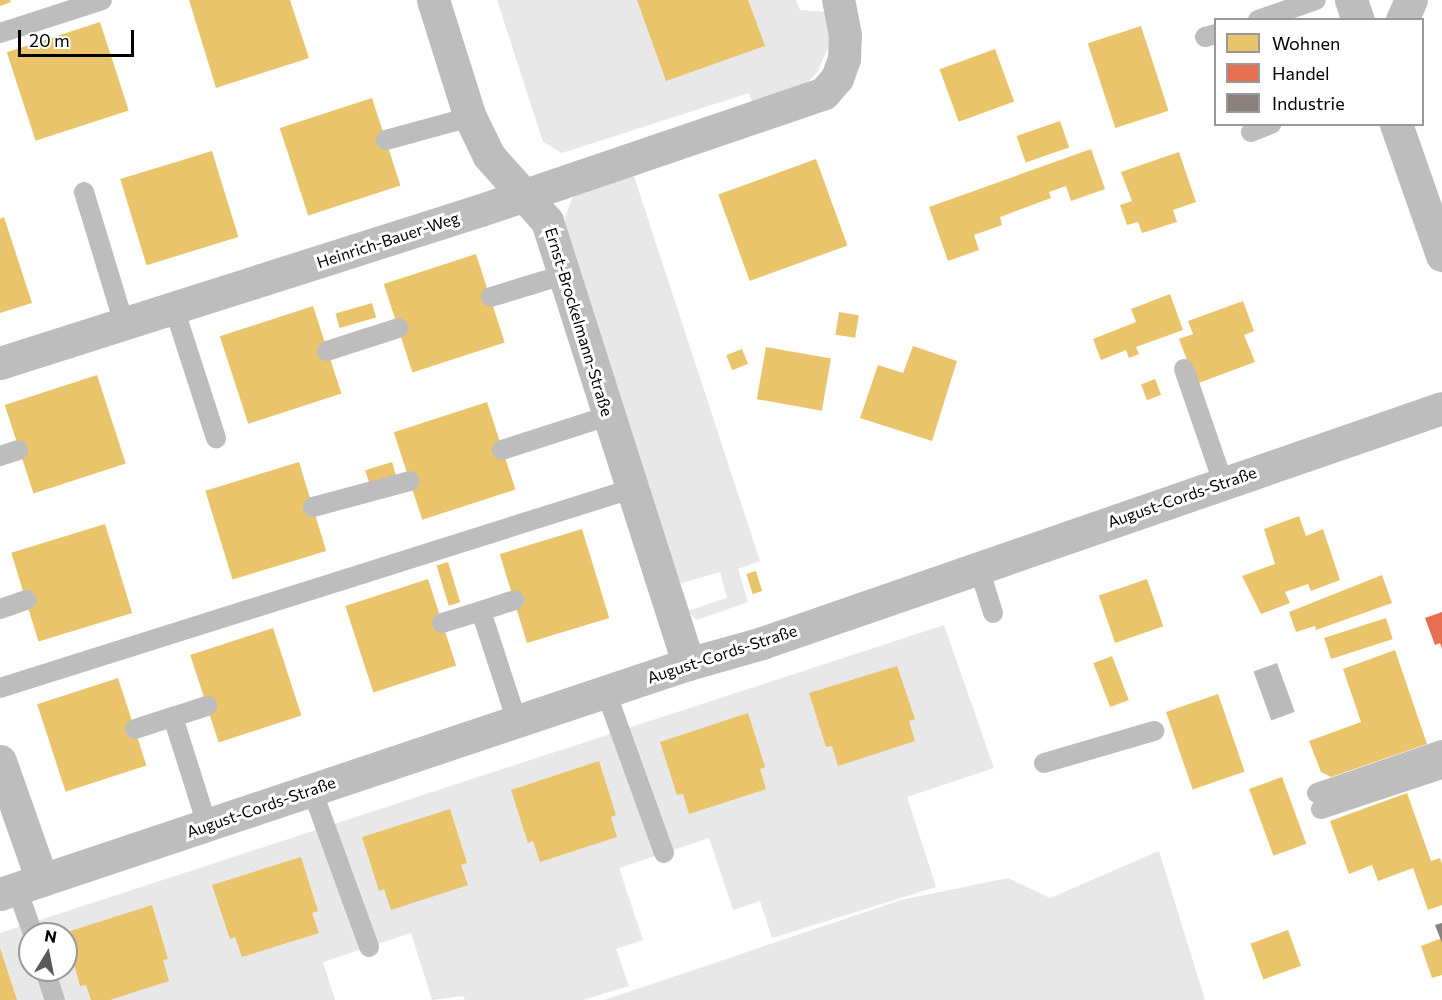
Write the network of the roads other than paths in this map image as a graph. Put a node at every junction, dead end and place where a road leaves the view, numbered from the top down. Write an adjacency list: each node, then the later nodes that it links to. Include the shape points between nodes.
1 (102, 0): 10 (lane)
2 (433, 0): 11 (street, Ernst-Brockelmann-Straße)
3 (838, 0): 17 (street, Heinrich-Bauer-Weg, via 845,35 844,59 837,78 824,93)
4 (1316, 0): 7 (lane)
5 (1351, 0): 8 (street)
6 (1411, 0): 9 (street)
7 (1264, 18)
8 (1357, 18)
9 (1403, 18)
10 (0, 33)
11 (470, 117): 15 (lane); 17 (street, Ernst-Brockelmann-Straße, via 489,156)
12 (1266, 126): 14 (lane)
13 (1397, 126): 18 (street)
14 (1251, 132)
15 (386, 140)
16 (84, 192): 22 (lane)
17 (527, 195): 19 (street, Ernst-Brockelmann-Straße, via 547,221); 21 (street, Heinrich-Bauer-Weg)
18 (1442, 255)
19 (563, 275): 20 (lane); 28 (street, Ernst-Brockelmann-Straße)
20 (491, 297)
21 (174, 308): 22 (street, Heinrich-Bauer-Weg); 29 (lane)
22 (124, 324): 25 (street, Heinrich-Bauer-Weg)
23 (398, 328): 24 (lane)
24 (327, 351)
25 (0, 363)
26 (1185, 369): 32 (lane)
27 (1442, 408): 32 (street, August-Cords-Straße)
28 (608, 416): 30 (lane); 33 (street, Ernst-Brockelmann-Straße)
29 (216, 438)
30 (502, 450)
31 (410, 481): 34 (lane)
32 (1223, 482): 35 (street, August-Cords-Straße)
33 (631, 489): 42 (street, Ernst-Brockelmann-Straße); 43 (lane)
34 (313, 507)
35 (979, 568): 40 (lane); 42 (street, August-Cords-Straße, via 762,643)
36 (26, 600): 38 (lane)
37 (514, 600): 39 (lane)
38 (0, 609)
39 (481, 611): 41 (lane); 47 (lane)
40 (993, 613)
41 (442, 623)
42 (688, 664): 44 (street, August-Cords-Straße)
43 (0, 688)
44 (606, 692): 47 (street, August-Cords-Straße); 56 (lane)
45 (207, 706): 46 (lane)
46 (173, 717): 48 (lane); 55 (lane)
47 (517, 722): 54 (street, August-Cords-Straße)
48 (135, 729)
49 (1154, 730): 52 (lane)
50 (1442, 750): 53 (lane, via 1319,801)
51 (0, 761): 57 (street)
52 (1044, 763)
53 (1442, 769)
54 (312, 790): 55 (street, August-Cords-Straße); 59 (lane)
55 (207, 825): 57 (street, August-Cords-Straße)
56 (664, 853)
57 (20, 888): 58 (lane)
58 (30, 922)
59 (369, 947)
60 (49, 982): 61 (lane)
61 (55, 1000)

